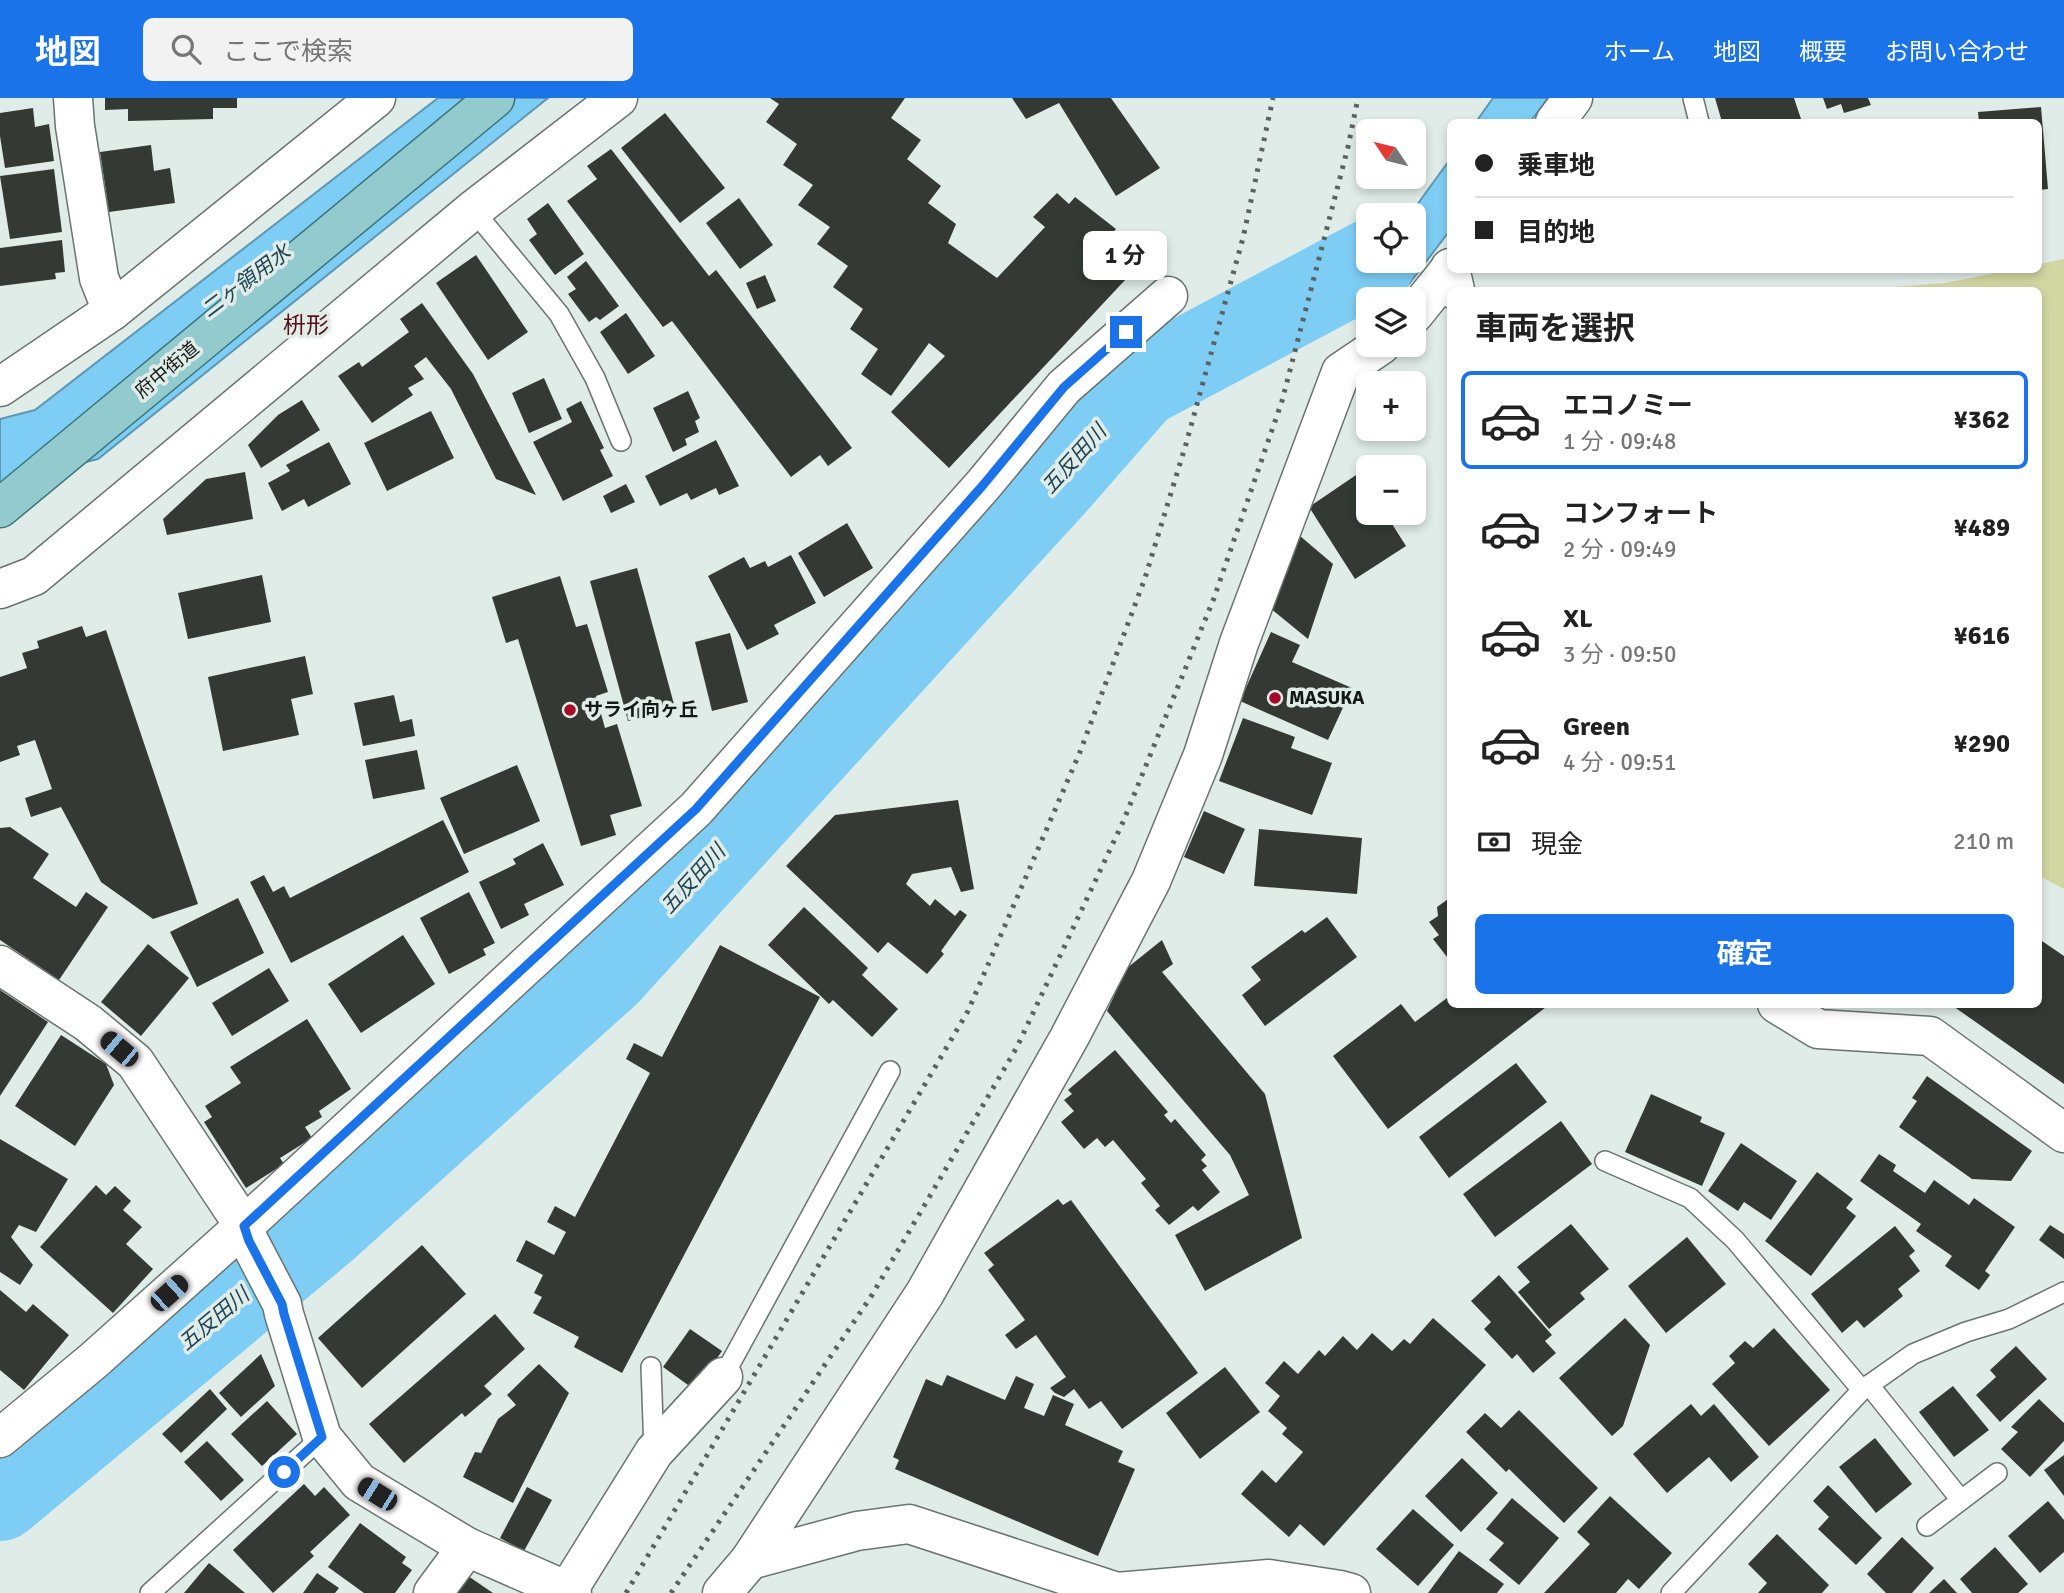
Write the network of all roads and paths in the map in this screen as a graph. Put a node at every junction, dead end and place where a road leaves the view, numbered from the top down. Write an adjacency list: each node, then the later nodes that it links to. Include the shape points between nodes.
1 (73, 98): 13 (street, via 99,278)
2 (495, 98): 17 (main road, 府中街道)
3 (618, 98): 9 (street)
4 (1573, 98): 7 (street)
5 (1693, 98): 8 (lane)
6 (368, 101): 13 (street)
7 (1557, 119)
8 (1698, 119)
9 (472, 210): 16 (lane, via 559,314 595,378); 18 (street, via 34,576)
10 (1447, 273): 12 (street)
11 (1168, 296): 24 (street, via 1064,387 696,809)
12 (1426, 299)
13 (112, 311): 15 (street)
14 (1363, 357): 36 (street, via 1341,372 1239,643 1203,755 1151,881 1069,1038 925,1293)
15 (0, 387)
16 (621, 441)
17 (0, 508)
18 (0, 589)
19 (0, 965): 24 (street, via 88,1023 135,1062)
20 (1784, 1008): 22 (street, via 1818,1029 1930,1035)
21 (890, 1071): 27 (lane)
22 (2064, 1133)
23 (1605, 1161): 28 (lane, via 1690,1198 1735,1240)
24 (247, 1233): 29 (street, via 282,1304); 30 (street)
25 (2064, 1292): 28 (lane, via 2009,1319 1913,1354)
26 (651, 1367): 31 (lane)
27 (723, 1377): 31 (street)
28 (1866, 1388): 33 (lane); 43 (lane)
29 (322, 1437): 35 (street, via 359,1482); 38 (lane)
30 (0, 1438)
31 (654, 1452): 37 (street)
32 (1997, 1473): 33 (lane)
33 (1961, 1500): 34 (lane)
34 (1927, 1526)
35 (467, 1547): 37 (street); 39 (street)
36 (750, 1560): 40 (street); 41 (street, via 857,1531 909,1524)
37 (570, 1592)
38 (150, 1593)
39 (433, 1593)
40 (722, 1593)
41 (1117, 1593): 42 (street, via 1269,1579)
42 (1351, 1593)
43 (1671, 1593)

